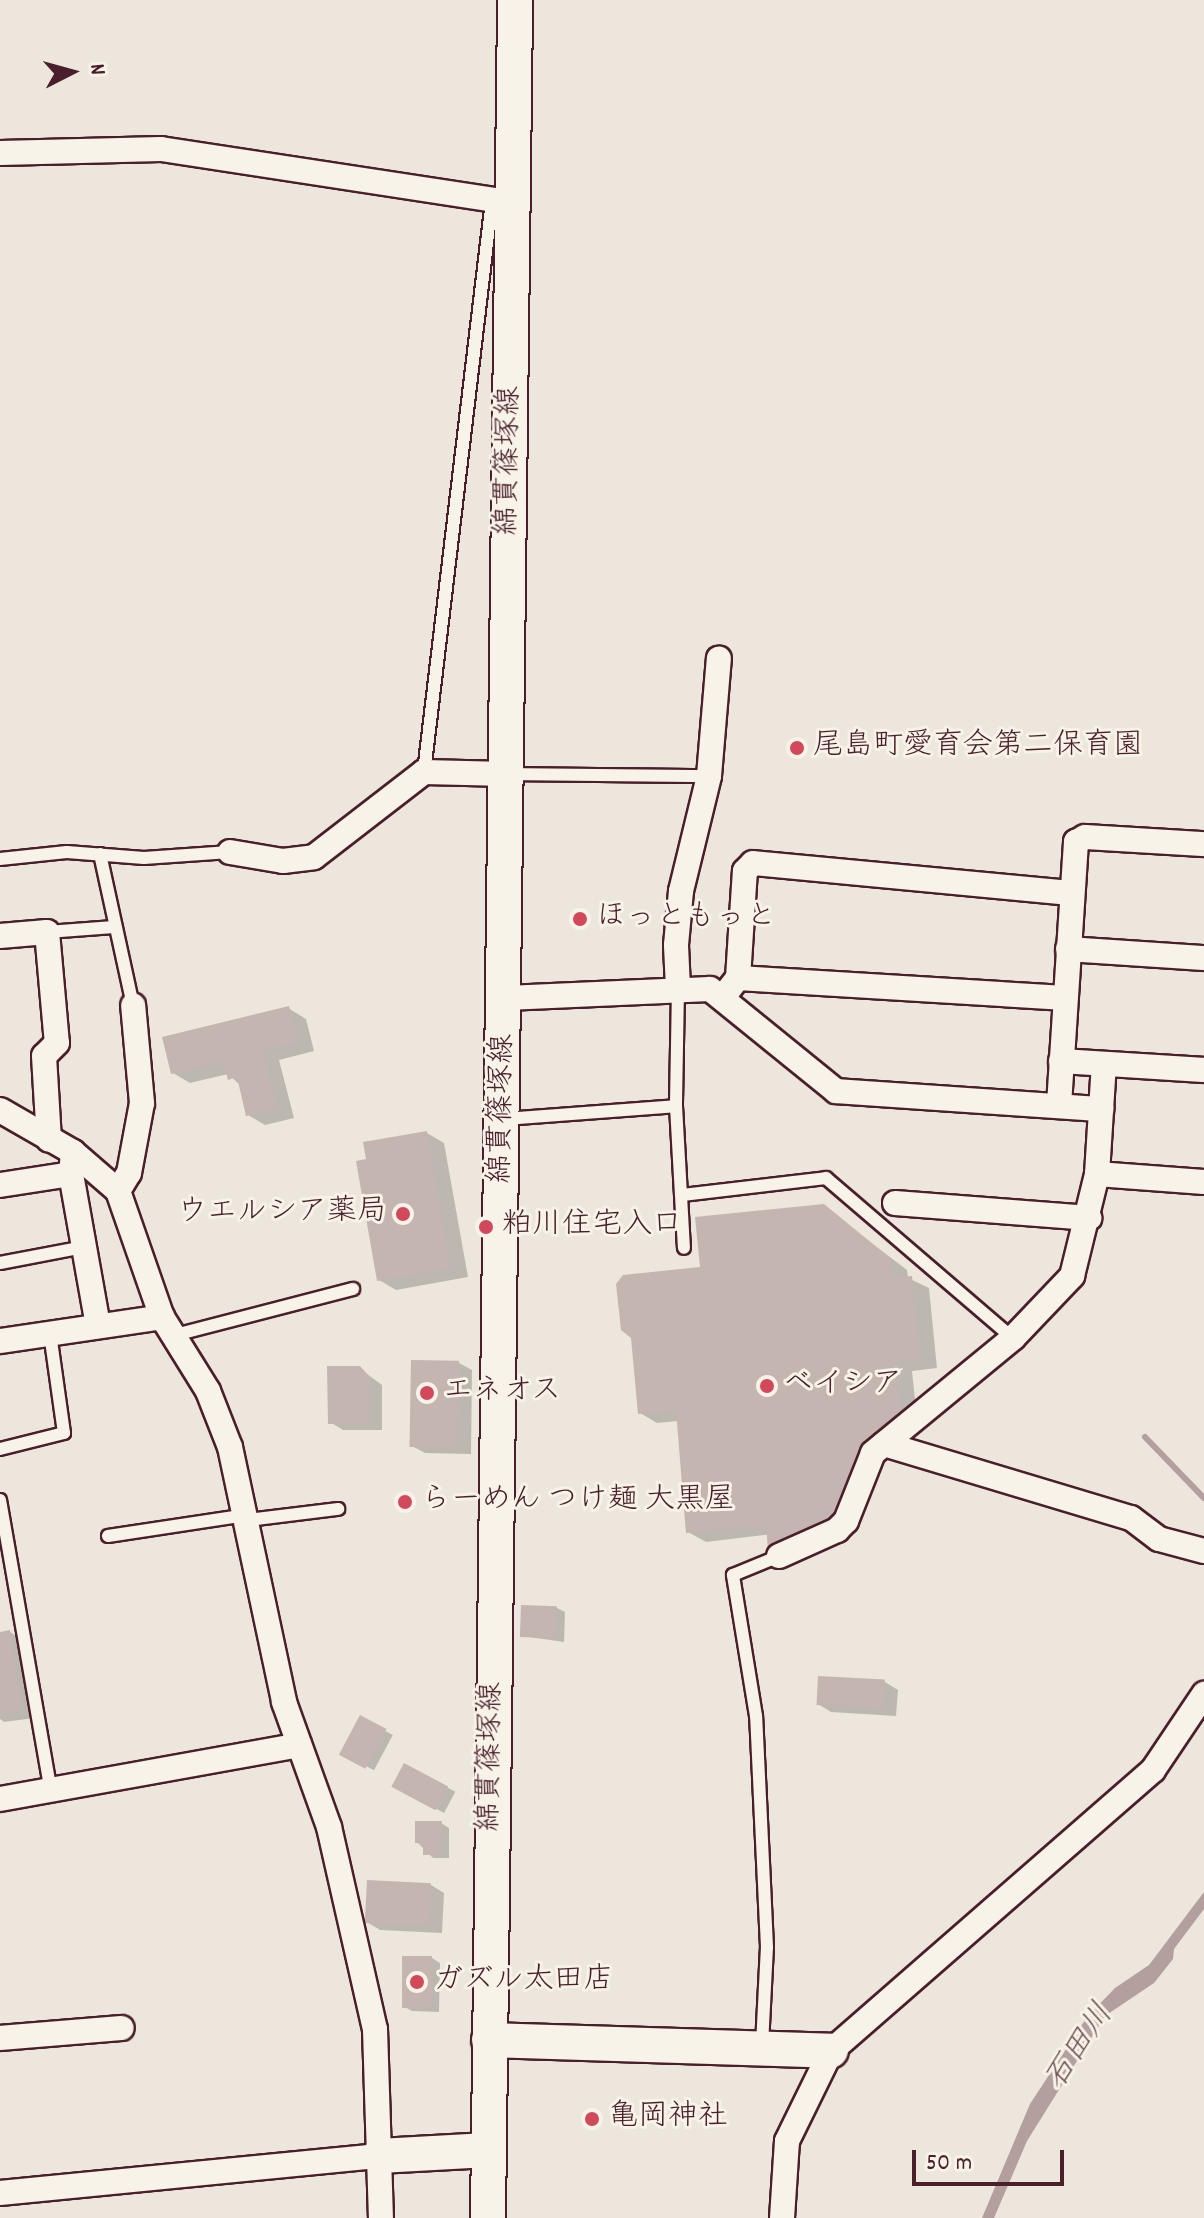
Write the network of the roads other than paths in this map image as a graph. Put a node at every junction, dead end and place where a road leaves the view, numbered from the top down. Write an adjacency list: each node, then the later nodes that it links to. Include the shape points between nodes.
1 (515, 0): 3 (main road, 綿貫篠塚線)
2 (0, 153): 3 (street, via 161,149)
3 (503, 202): 5 (lane); 6 (main road, 綿貫篠塚線)
4 (719, 658): 7 (street)
5 (424, 772): 6 (street); 9 (street, via 314,857 283,861)
6 (507, 774): 7 (lane); 20 (main road, 綿貫篠塚線)
7 (709, 776): 18 (street, via 681,891)
8 (1204, 844): 12 (street, via 1080,838)
9 (230, 852): 10 (lane, via 144,858)
10 (100, 854): 11 (lane); 13 (lane)
11 (0, 859)
12 (1072, 893): 16 (street); 19 (street, via 753,863 745,871)
13 (114, 927): 14 (lane); 22 (lane)
14 (47, 932): 15 (street); 31 (street, via 57,1043 44,1056)
15 (0, 936)
16 (1068, 949): 17 (street); 21 (street)
17 (1204, 958)
18 (678, 988): 19 (street); 20 (street); 27 (lane)
19 (731, 988): 21 (street); 26 (street, via 836,1091)
20 (506, 998): 30 (main road, 綿貫篠塚線)
21 (1065, 998): 23 (street)
22 (133, 1005): 36 (street, via 142,1103 129,1173)
23 (1061, 1061): 24 (street); 26 (street)
24 (1104, 1064): 25 (street); 28 (street)
25 (1204, 1070)
26 (1059, 1105): 28 (street)
27 (676, 1106): 30 (lane); 37 (lane)
28 (1101, 1109): 33 (street)
29 (0, 1110): 31 (street)
30 (504, 1119): 63 (main road, 綿貫篠塚線)
31 (49, 1140): 32 (street)
32 (72, 1163): 35 (street); 36 (street); 40 (street)
33 (1097, 1174): 34 (street); 39 (street)
34 (1204, 1182)
35 (0, 1185)
36 (118, 1191): 45 (street)
37 (682, 1195): 41 (lane); 47 (lane, via 826,1178)
38 (895, 1203): 39 (street)
39 (1089, 1218): 47 (street, via 1072,1276)
40 (84, 1247): 42 (lane); 44 (street)
41 (684, 1248)
42 (0, 1263)
43 (353, 1289): 45 (lane)
44 (98, 1326): 45 (street); 46 (street)
45 (169, 1326): 53 (street, via 208,1391 230,1447)
46 (50, 1333): 48 (street); 50 (lane, via 64,1433)
47 (1013, 1338): 49 (street)
48 (0, 1341)
49 (884, 1444): 55 (street, via 1131,1518 1159,1539); 56 (street, via 873,1453 846,1521)
50 (0, 1449)
51 (0, 1500): 59 (lane)
52 (338, 1509): 53 (lane)
53 (247, 1517): 54 (lane); 58 (street, via 274,1660)
54 (108, 1536)
55 (1204, 1551)
56 (779, 1556): 64 (lane, via 733,1575 756,1716 767,1932)
57 (1204, 1694): 65 (street, via 1153,1770)
58 (299, 1745): 59 (street); 67 (street, via 329,1827 375,2029)
59 (51, 1792): 60 (street)
60 (0, 1799)
61 (122, 2028): 62 (street)
62 (0, 2038)
63 (489, 2040): 64 (main road); 66 (main road, 綿貫篠塚線)
64 (762, 2045): 65 (main road)
65 (831, 2051): 71 (street, via 787,2141)
66 (488, 2150): 67 (main road); 70 (main road, 綿貫篠塚線)
67 (379, 2156): 68 (street); 69 (street)
68 (0, 2193)
69 (381, 2218)
70 (488, 2218)
71 (782, 2218)

